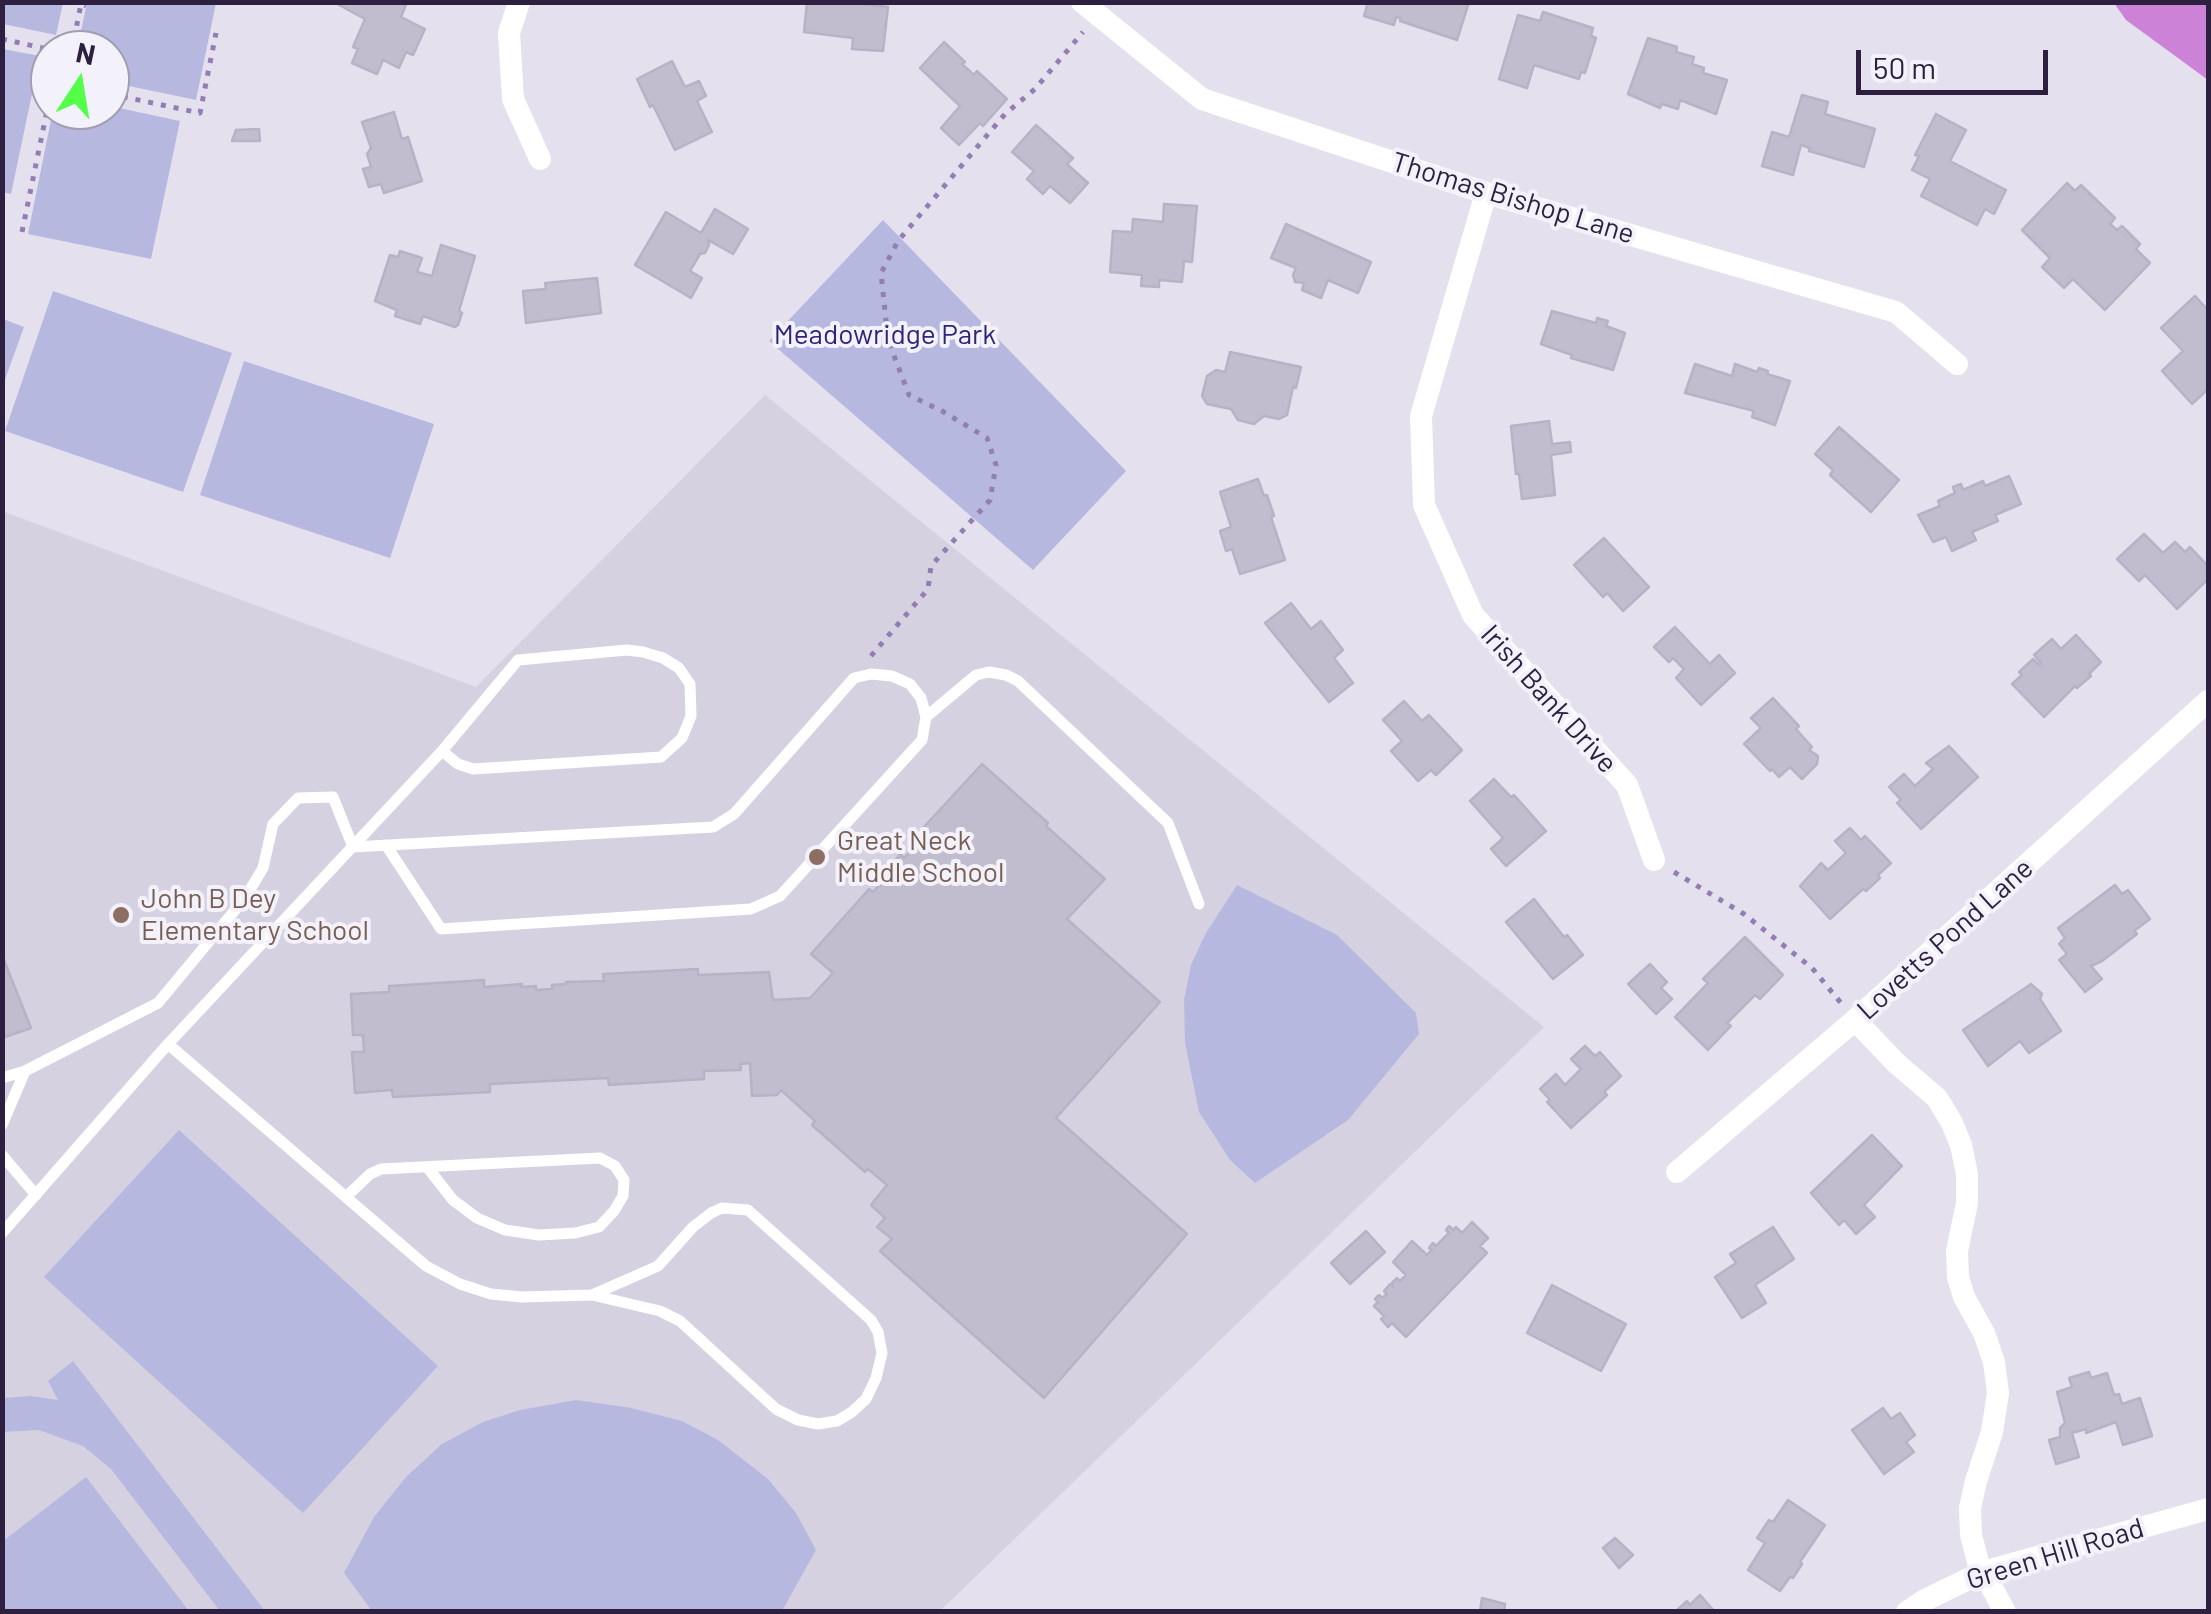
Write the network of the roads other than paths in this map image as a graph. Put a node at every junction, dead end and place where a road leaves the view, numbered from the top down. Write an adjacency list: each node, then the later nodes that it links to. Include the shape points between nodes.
1 (519, 2): 3 (street, via 509,33 513,99)
2 (1082, 2): 4 (street, Thomas Bishop Lane, via 1202,99)
3 (540, 159)
4 (1486, 193): 5 (street, Thomas Bishop Lane, via 1896,312); 11 (street, Irish Bank Drive, via 1421,416 1424,504 1474,615 1627,785)
5 (1957, 364)
6 (2208, 701): 13 (street, Lovetts Pond Lane)
7 (926, 716): 9 (lane, via 910,684 892,676 854,678 734,814 712,827); 9 (lane, via 922,740 780,896 751,909 441,929); 12 (lane, via 976,676 989,672 1018,681 1168,823)
8 (442, 751): 8 (lane, via 472,769 662,757 682,738 691,716 690,684 679,668 643,652 518,660); 10 (lane)
9 (386, 845): 10 (lane)
10 (352, 847): 14 (lane); 15 (lane, via 332,797 298,798 273,824 263,868 245,898 158,1003)
11 (1654, 860)
12 (1199, 904)
13 (1855, 1020): 20 (street, Lovetts Pond Lane); 26 (street, via 1937,1098 1961,1145 1967,1203 1956,1251 1958,1277 1994,1362 1998,1393 1970,1508)
14 (168, 1044): 21 (lane); 22 (lane)
15 (24, 1071): 16 (lane); 17 (lane)
16 (2, 1078)
17 (2, 1125)
18 (2, 1155): 21 (lane)
19 (427, 1167): 19 (lane, via 600,1158 624,1180 622,1196 599,1227 539,1234 478,1218); 22 (lane, via 381,1169)
20 (1677, 1172)
21 (36, 1195): 23 (lane)
22 (346, 1197): 24 (lane, via 426,1266 460,1284 522,1297)
23 (2, 1234)
24 (592, 1295): 24 (lane, via 660,1310 680,1322 776,1409 798,1420 836,1421 866,1399 876,1378 882,1352 872,1320 748,1210 711,1213 658,1266)
25 (2208, 1509): 26 (street, Green Hill Road)
26 (1983, 1572): 27 (street, Green Hill Road); 28 (street)
27 (1908, 1612)
28 (2005, 1612)

